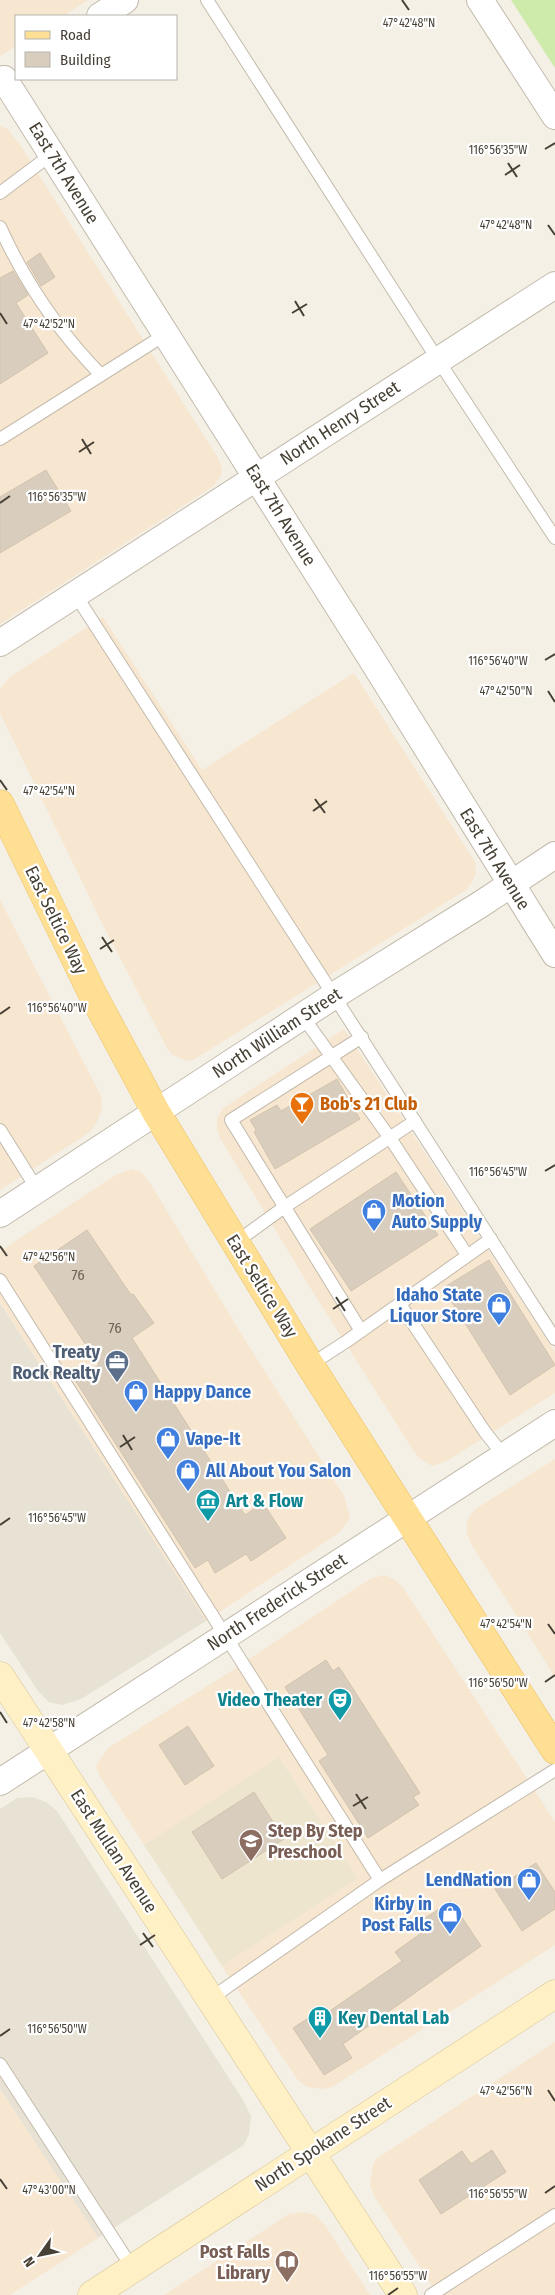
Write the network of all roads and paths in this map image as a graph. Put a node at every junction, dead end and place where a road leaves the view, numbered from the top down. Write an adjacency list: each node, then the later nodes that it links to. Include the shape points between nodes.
1 (126, 0): 4 (street)
2 (208, 0): 12 (lane)
3 (480, 0): 6 (street)
4 (102, 15)
5 (7, 77): 7 (street, East 7th Avenue)
6 (555, 116)
7 (52, 154): 8 (lane); 11 (street, East 7th Avenue)
8 (0, 193)
9 (0, 227): 13 (lane, via 14,258 56,324)
10 (555, 285): 12 (street, North Henry Street)
11 (166, 334): 13 (lane); 15 (street, East 7th Avenue)
12 (438, 360): 15 (street, North Henry Street); 16 (lane)
13 (101, 375): 14 (lane)
14 (0, 439)
15 (256, 476): 17 (street, North Henry Street); 21 (street, East 7th Avenue)
16 (555, 538)
17 (75, 594): 18 (street, North Henry Street); 23 (lane)
18 (0, 643)
19 (0, 804): 27 (main road, East Seltice Way, via 89,987)
20 (555, 855): 21 (street, North William Street)
21 (510, 883): 22 (street, East 7th Avenue); 23 (street, North William Street)
22 (555, 954)
23 (335, 996): 24 (street, North William Street); 25 (lane)
24 (303, 1017): 26 (lane); 27 (street, North William Street)
25 (362, 1037): 26 (lane); 28 (lane)
26 (331, 1056): 30 (lane); 32 (lane, via 231,1120)
27 (156, 1112): 31 (street, North William Street); 35 (main road, East Seltice Way)
28 (415, 1121): 30 (lane); 34 (lane)
29 (0, 1130): 31 (lane)
30 (390, 1138): 32 (lane); 36 (lane)
31 (37, 1190): 33 (street, North William Street)
32 (283, 1208): 35 (lane); 39 (lane)
33 (0, 1214)
34 (491, 1239): 36 (lane); 40 (lane)
35 (235, 1242): 41 (main road, East Seltice Way)
36 (467, 1255): 38 (lane)
37 (0, 1280): 45 (lane)
38 (400, 1304): 39 (lane); 43 (lane)
39 (361, 1331): 41 (lane)
40 (555, 1339)
41 (310, 1365): 44 (main road, East Seltice Way)
42 (555, 1423): 43 (street, North Frederick Street)
43 (504, 1456): 44 (street, North Frederick Street)
44 (407, 1519): 45 (street, North Frederick Street); 48 (main road, East Seltice Way)
45 (224, 1637): 47 (street, North Frederick Street); 51 (lane)
46 (0, 1676): 47 (street, East Mullan Avenue)
47 (48, 1750): 50 (street, North Frederick Street); 53 (street, East Mullan Avenue)
48 (555, 1750)
49 (555, 1770): 51 (lane)
50 (0, 1782)
51 (380, 1880): 53 (lane)
52 (555, 1994): 55 (street, North Spokane Street)
53 (210, 1999): 55 (street, East Mullan Avenue)
54 (0, 2064): 57 (lane)
55 (310, 2151): 57 (street, North Spokane Street); 59 (street, East Mullan Avenue)
56 (555, 2215): 60 (lane)
57 (133, 2269): 58 (street, North Spokane Street)
58 (92, 2295)
59 (403, 2295)
60 (431, 2295)

